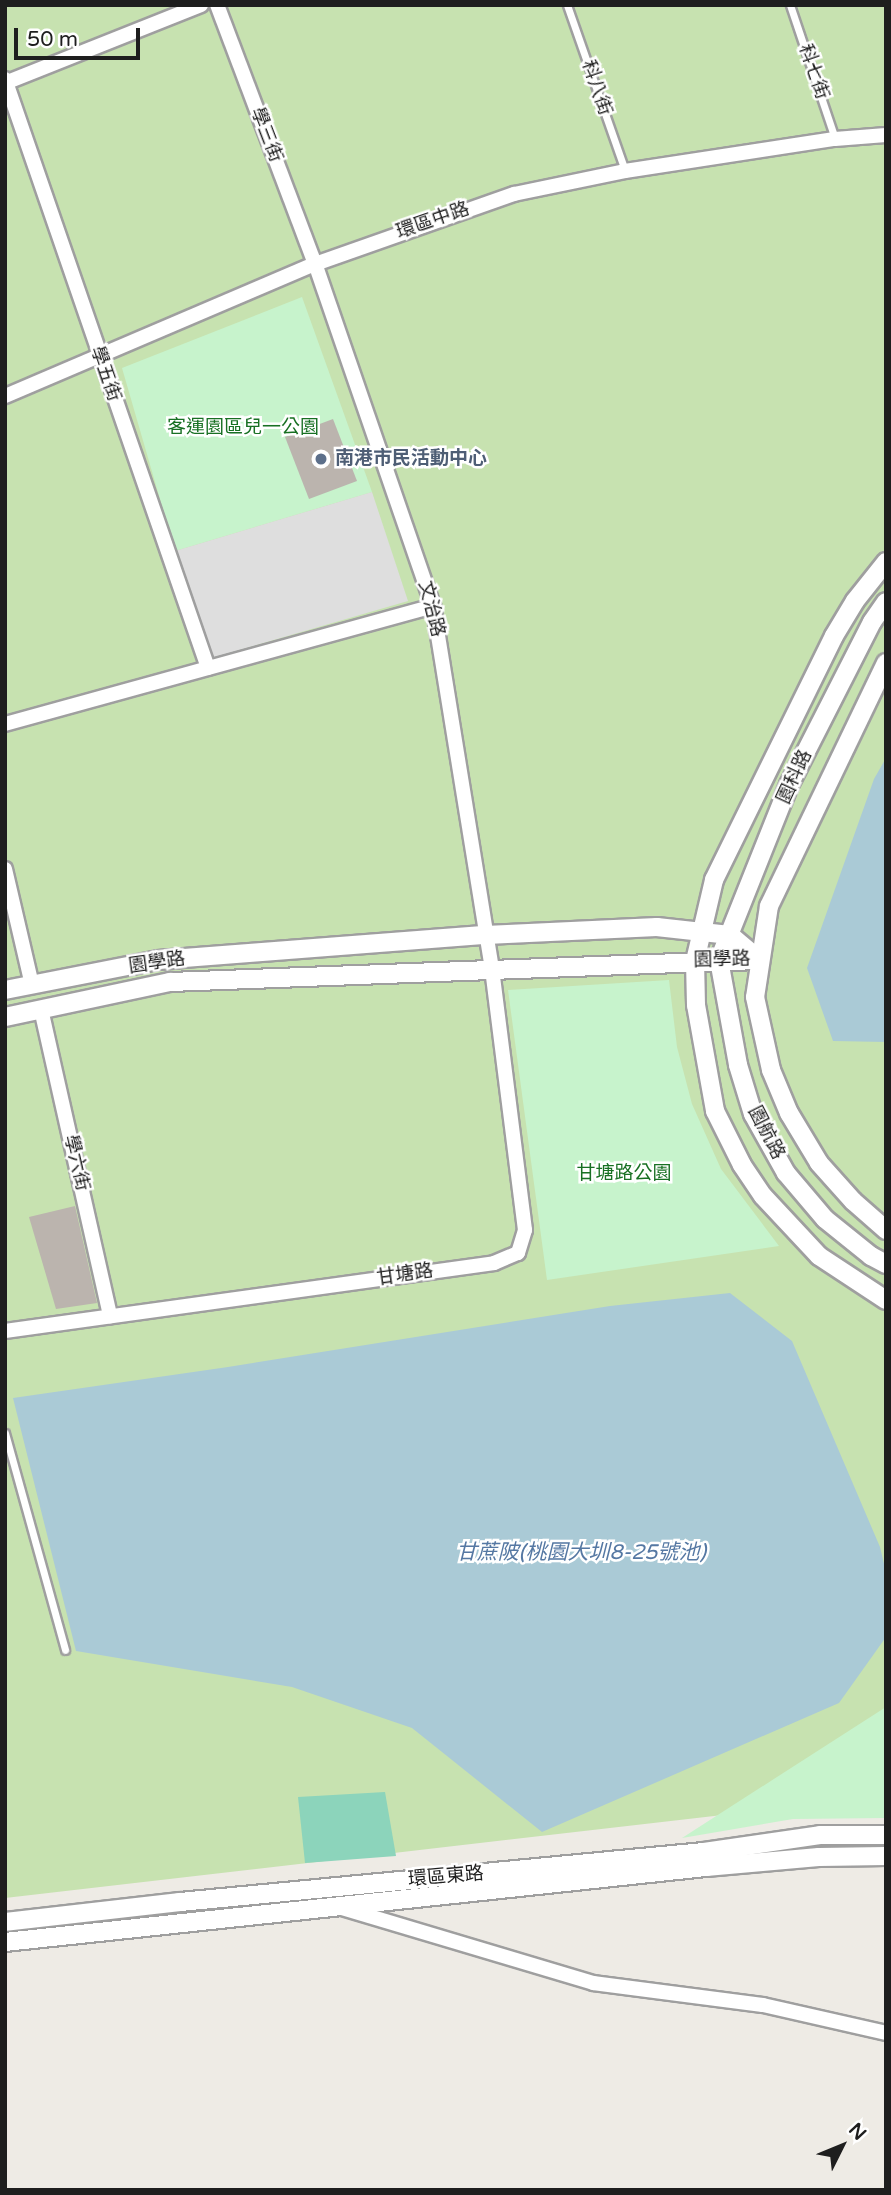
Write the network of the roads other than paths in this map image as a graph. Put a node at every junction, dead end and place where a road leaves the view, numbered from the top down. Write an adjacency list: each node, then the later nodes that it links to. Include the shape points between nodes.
1 (201, 5): 5 (street)
2 (217, 5): 9 (street, 學三街)
3 (566, 5): 8 (lane, 科八街)
4 (790, 5): 7 (lane, 科七街)
5 (6, 82): 10 (street, 學五街)
6 (886, 135): 7 (street, 環區中路)
7 (835, 139): 8 (street, 環區中路)
8 (625, 171): 9 (street, 環區中路, via 514,194)
9 (315, 264): 10 (street, 環區中路); 14 (street, 文治路)
10 (99, 358): 11 (street, 環區中路); 16 (street, 學五街)
11 (5, 396)
12 (886, 562): 19 (street, via 855,601 804,691 713,880)
13 (886, 602): 21 (street, 園科路, via 789,785)
14 (433, 606): 16 (street); 20 (street, 文治路)
15 (886, 663): 23 (street, via 769,906)
16 (208, 668): 17 (street)
17 (5, 724)
18 (5, 869): 26 (street)
19 (700, 932): 20 (street, 園學路, via 657,927); 21 (street, 園學路); 24 (street)
20 (486, 935): 25 (street, 文治路); 26 (street, 園學路, via 158,960)
21 (730, 935): 22 (street, 園科路); 23 (street, 園學路)
22 (719, 960): 23 (street, 園學路); 24 (street, 園學路); 31 (street, 園航路, via 752,1114 786,1173 825,1219)
23 (760, 960): 30 (street, via 755,997 771,1070 789,1113 819,1163)
24 (695, 961): 25 (street, 園學路); 32 (street, via 696,1004 715,1111 742,1165 763,1196 819,1256)
25 (492, 969): 28 (street, 園學路, via 170,982); 33 (street, 甘塘路, via 523,1205 525,1230 518,1253 494,1263)
26 (32, 985): 27 (street, 園學路)
27 (5, 990)
28 (41, 1009): 29 (street, 園學路); 33 (street, 學六街)
29 (5, 1017)
30 (886, 1230)
31 (886, 1264)
32 (886, 1300)
33 (110, 1316): 34 (street, 甘塘路)
34 (5, 1331)
35 (5, 1433): 36 (lane)
36 (65, 1650)
37 (886, 1835): 40 (street, 環區東路, via 820,1835 704,1852)
38 (886, 1856): 39 (street, 環區東路, via 719,1866)
39 (337, 1907): 41 (street, 環區東路); 42 (street, via 593,1983 763,2005)
40 (5, 1922)
41 (5, 1942)
42 (886, 2033)

